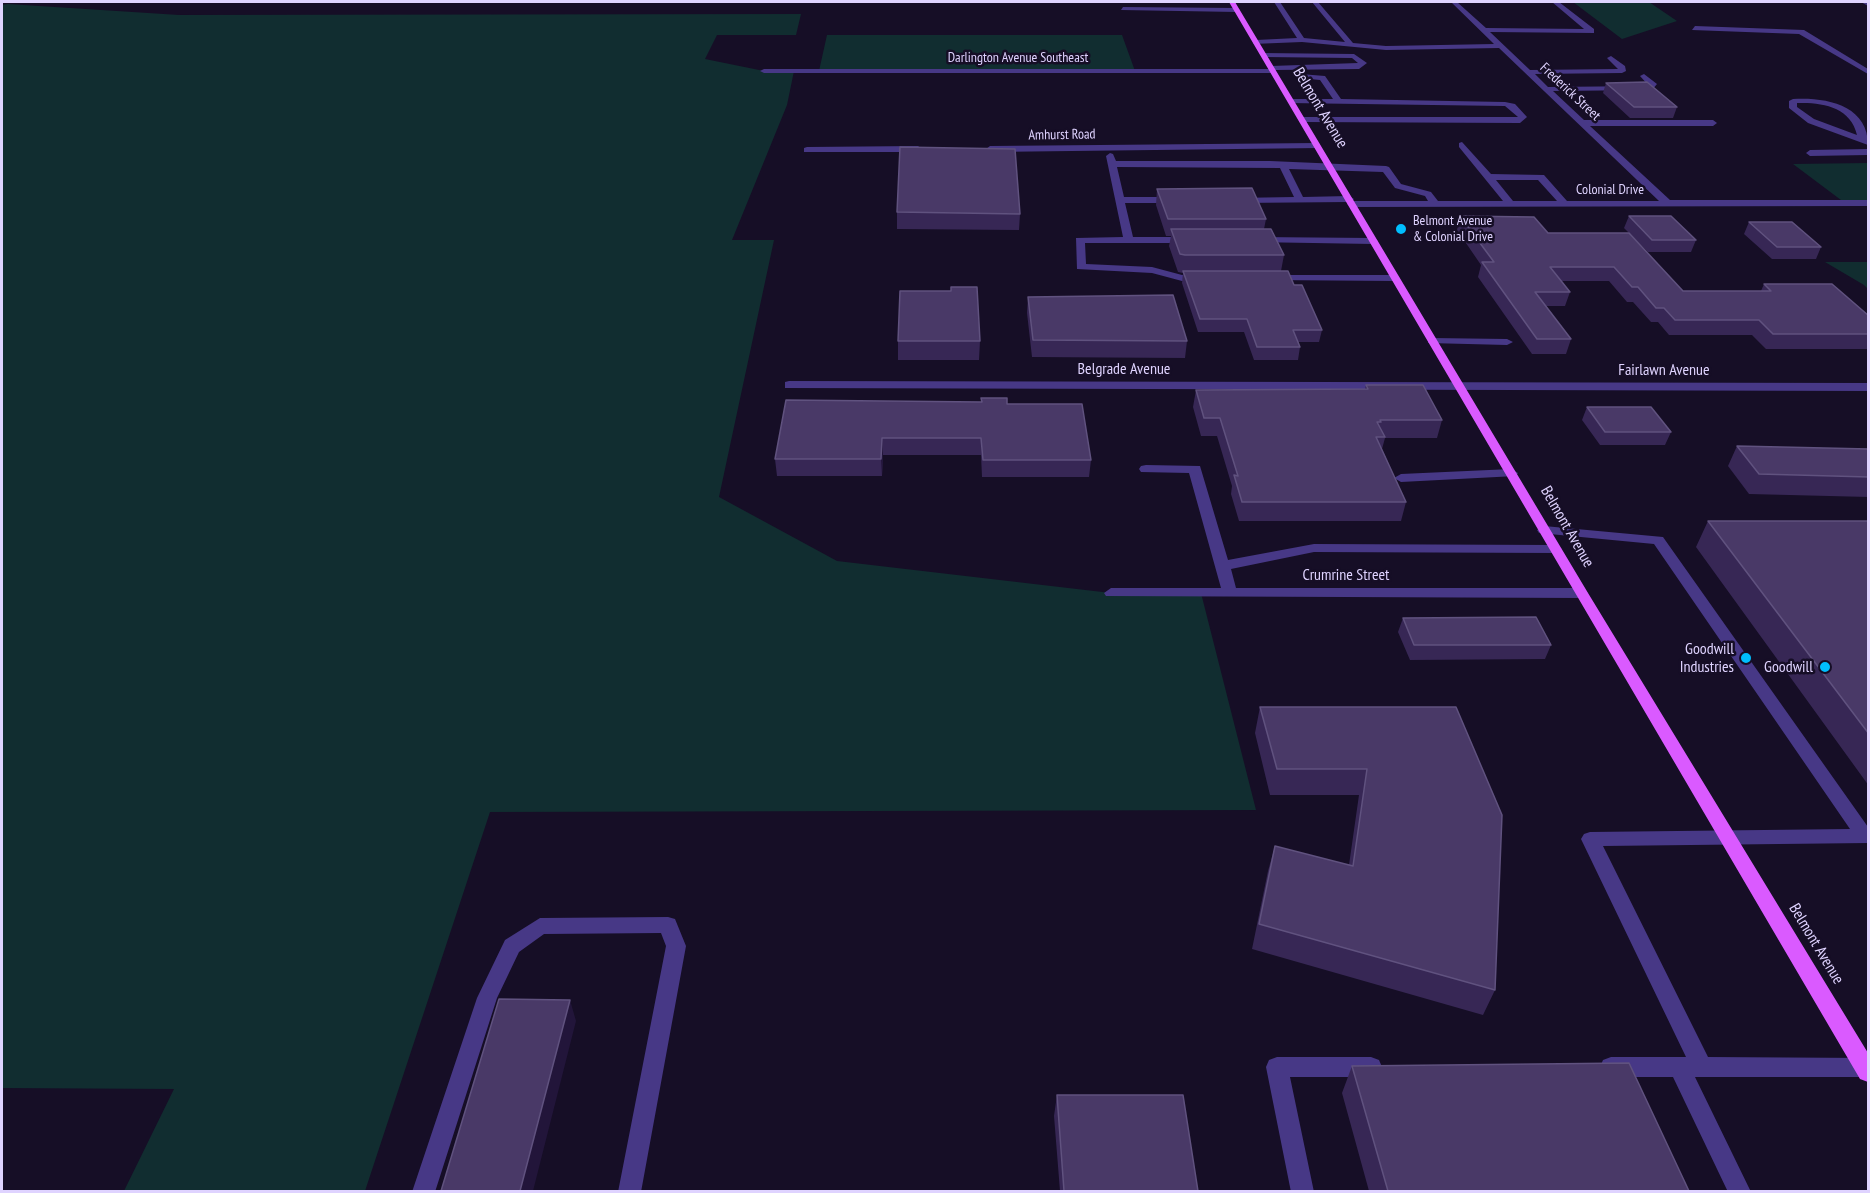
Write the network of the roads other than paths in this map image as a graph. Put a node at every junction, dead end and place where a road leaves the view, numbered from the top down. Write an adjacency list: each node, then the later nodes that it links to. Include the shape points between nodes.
1 (1232, 2): 9 (main road, Belmont Avenue)
2 (1277, 2): 12 (street)
3 (1316, 2): 14 (street)
4 (1454, 2): 11 (street, Frederick Street)
5 (1555, 2): 11 (street, via 1591,31)
6 (1864, 2): 7 (street)
7 (1869, 4)
8 (1123, 9): 9 (street)
9 (1238, 10): 13 (main road, Belmont Avenue)
10 (1695, 28): 21 (street, via 1801,32)
11 (1485, 30): 15 (street, Frederick Street)
12 (1302, 40): 13 (street); 14 (street)
13 (1256, 42): 16 (main road, Belmont Avenue)
14 (1352, 46): 15 (street)
15 (1501, 46): 20 (street, Frederick Street)
16 (1264, 55): 19 (main road, Belmont Avenue); 19 (street, via 1354,56 1363,63 1359,67)
17 (1611, 58): 20 (street, via 1622,71)
18 (764, 71): 19 (street, Darlington Avenue Southeast)
19 (1273, 71): 24 (main road, Belmont Avenue); 25 (street, via 1319,77)
20 (1528, 72): 23 (street, Frederick Street)
21 (1869, 72)
22 (1644, 76): 23 (street, via 1653,84 1652,88)
23 (1546, 89): 27 (street, Frederick Street)
24 (1291, 101): 25 (street); 26 (main road, Belmont Avenue)
25 (1339, 102): 26 (street, via 1505,104 1523,117)
26 (1302, 119): 31 (main road, Belmont Avenue)
27 (1582, 123): 28 (street); 48 (street, Frederick Street)
28 (1713, 123)
29 (1865, 139): 29 (street, via 1856,114 1832,104 1793,101 1793,108 1811,121)
30 (1462, 145): 41 (street)
31 (1317, 146): 32 (street, Amhurst Road); 40 (main road, Belmont Avenue)
32 (1108, 148): 34 (street, Amhurst Road); 38 (street)
33 (923, 149): 35 (street)
34 (981, 149)
35 (807, 150)
36 (1869, 152): 37 (street)
37 (1810, 153)
38 (1112, 164): 39 (street); 42 (street)
39 (1282, 166): 40 (street); 45 (street)
40 (1331, 169): 46 (main road, Belmont Avenue); 50 (street, via 1386,169 1398,186 1428,194)
41 (1490, 177): 47 (street, via 1541,177); 51 (street)
42 (1120, 200): 43 (street); 52 (street)
43 (1192, 200)
44 (1228, 200): 45 (street, Colonial Drive)
45 (1300, 200): 46 (street, Colonial Drive)
46 (1350, 201): 50 (street, Colonial Drive); 55 (main road, Belmont Avenue)
47 (1564, 203): 48 (street, Colonial Drive); 51 (street, Colonial Drive)
48 (1667, 203): 49 (street, Colonial Drive)
49 (1869, 203)
50 (1435, 204): 51 (street, Colonial Drive)
51 (1511, 204)
52 (1128, 240): 53 (street); 56 (street, via 1080,240 1081,267)
53 (1198, 240)
54 (1245, 240): 55 (street)
55 (1373, 241): 58 (main road, Belmont Avenue)
56 (1218, 278)
57 (1265, 278): 58 (street)
58 (1395, 278): 59 (main road, Belmont Avenue)
59 (1432, 341): 60 (street); 62 (main road, Belmont Avenue)
60 (1507, 342)
61 (789, 385): 62 (street, Belgrade Avenue)
62 (1459, 386): 63 (street, Fairlawn Avenue); 65 (main road, Belmont Avenue)
63 (1869, 387)
64 (1146, 469): 69 (street, via 1195,469)
65 (1511, 473): 66 (street); 67 (main road, Belmont Avenue)
66 (1401, 478)
67 (1544, 530): 68 (main road, Belmont Avenue); 74 (street, via 1658,540)
68 (1555, 549): 69 (street, via 1314,548); 72 (main road, Belmont Avenue)
69 (1223, 566): 71 (street)
70 (1111, 593): 71 (street, Crumrine Street)
71 (1230, 593): 72 (street, Crumrine Street)
72 (1581, 593): 73 (main road, Belmont Avenue)
73 (1727, 836): 74 (street); 78 (street, via 1590,839); 79 (main road, Belmont Avenue)
74 (1867, 836)
75 (1395, 1067): 82 (street, via 1277,1067)
76 (1584, 1067): 77 (street)
77 (1679, 1067): 78 (street); 83 (street)
78 (1702, 1067): 79 (street)
79 (1867, 1069)
80 (423, 1191): 81 (street, via 487,998 512,946 540,926 668,925 676,946)
81 (629, 1191)
82 (1303, 1191)
83 (1740, 1191)

